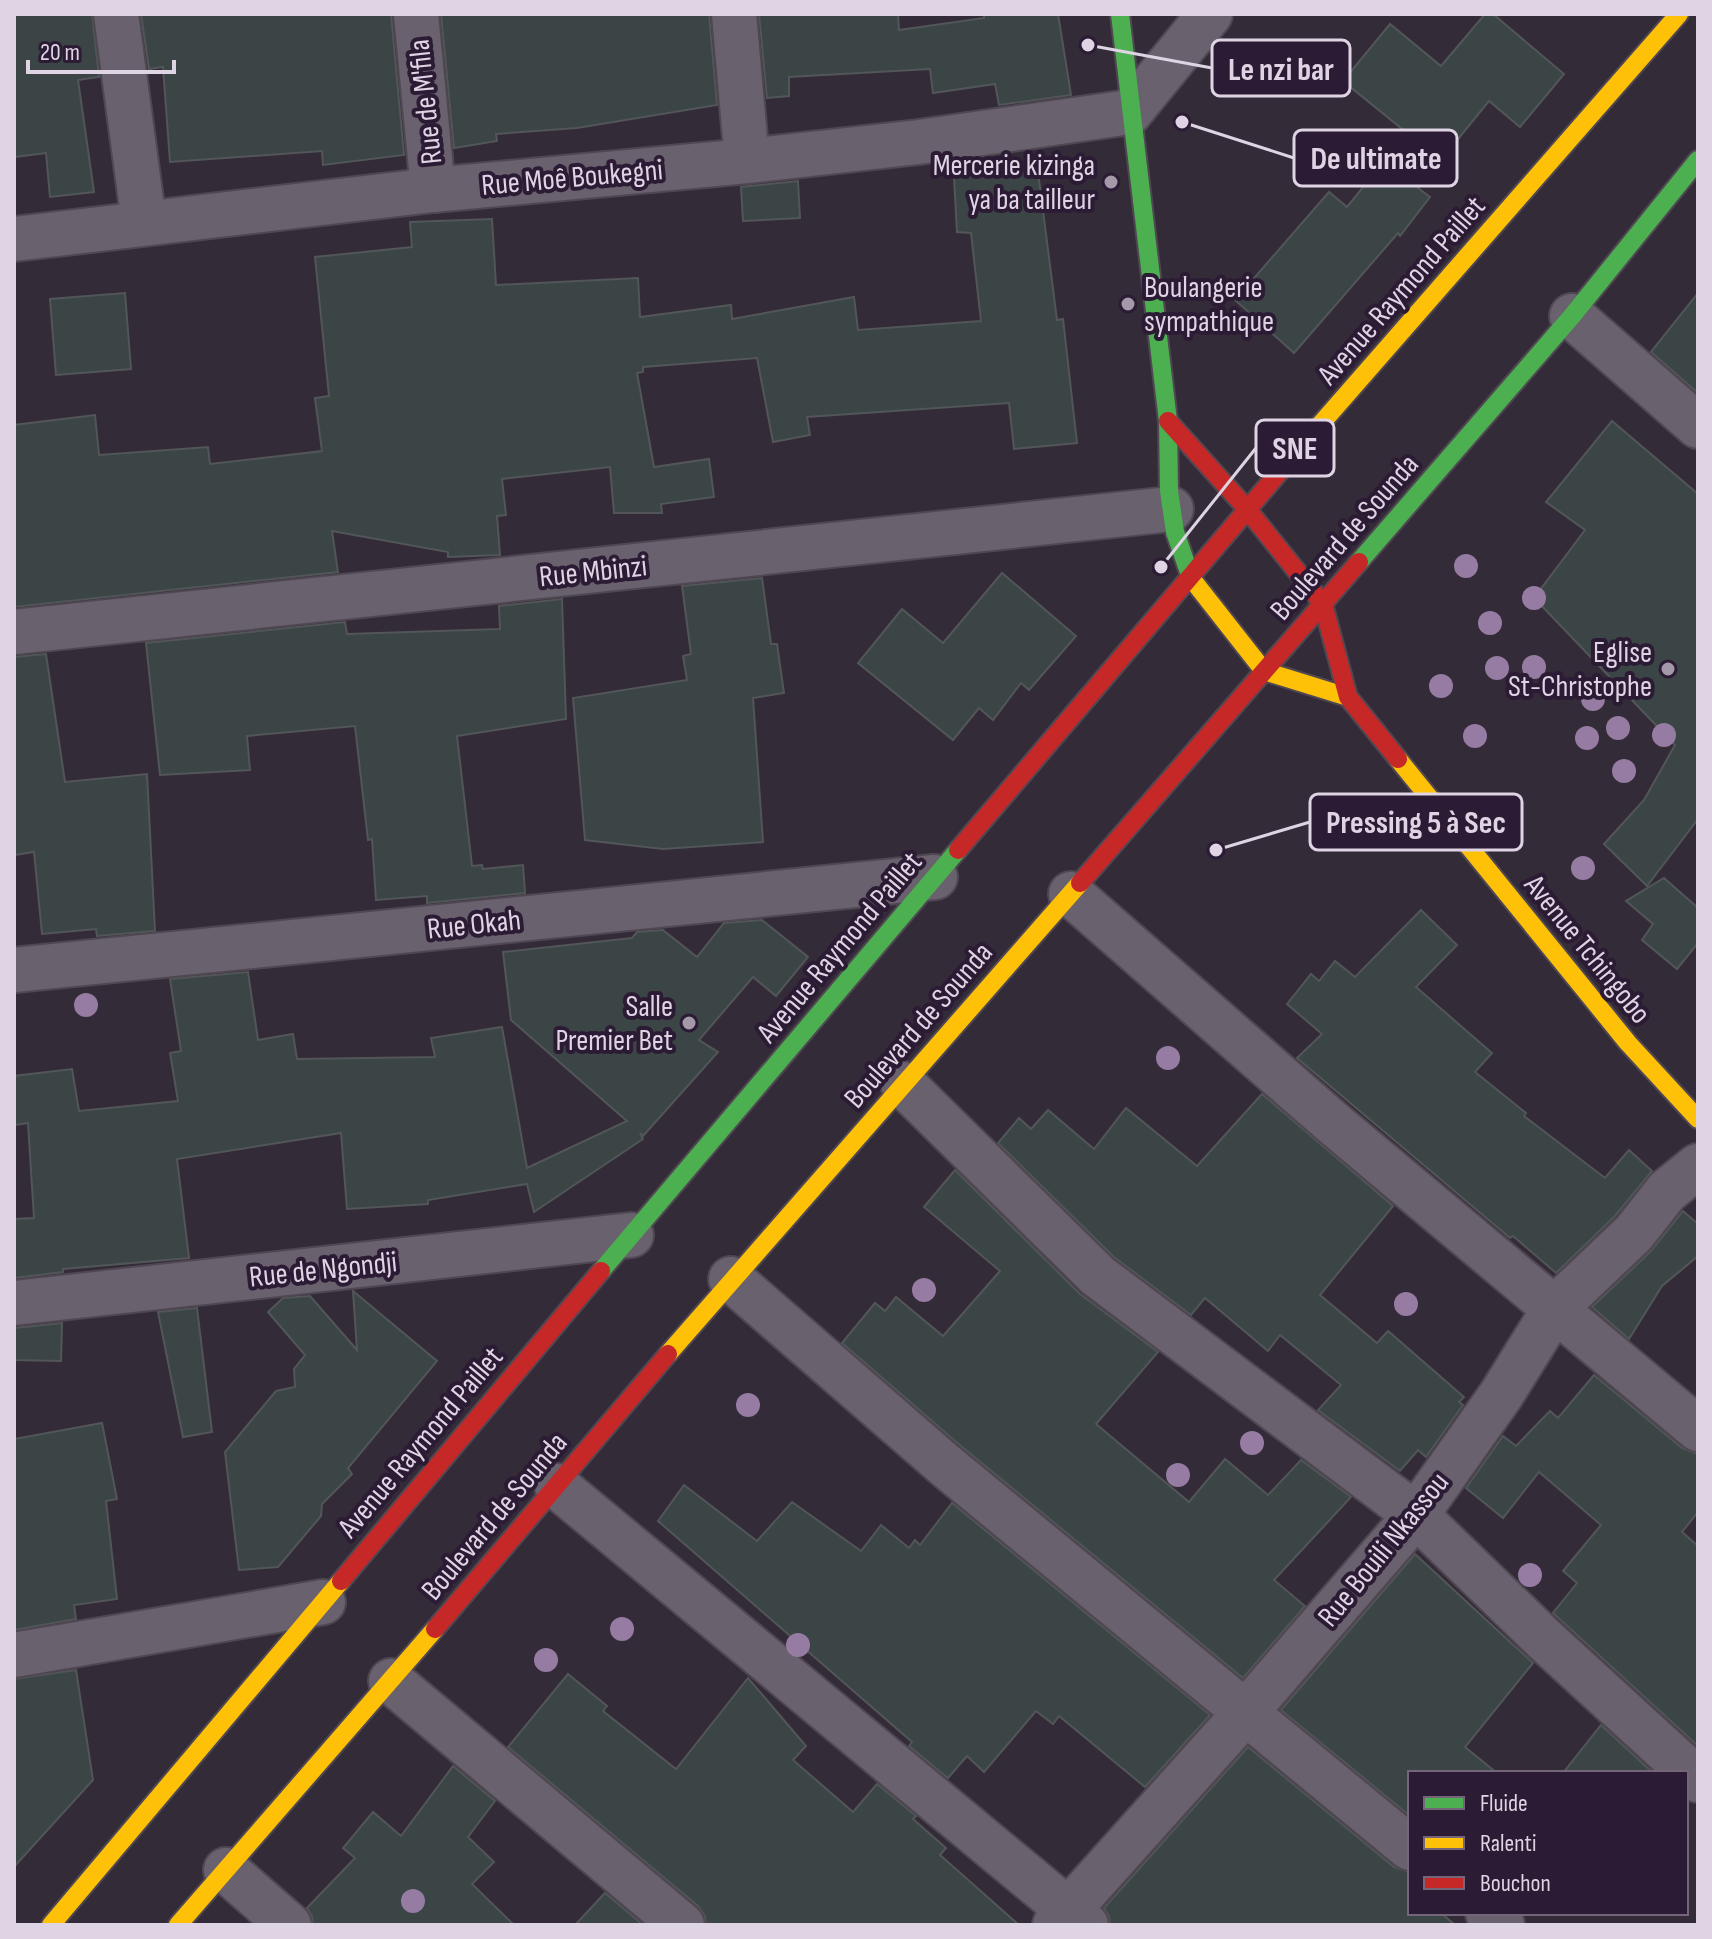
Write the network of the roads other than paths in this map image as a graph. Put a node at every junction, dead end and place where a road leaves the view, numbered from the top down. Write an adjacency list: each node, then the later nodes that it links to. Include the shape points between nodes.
1 (116, 14): 11 (street)
2 (416, 14): 10 (street, Rue de M'fila)
3 (734, 14): 9 (street)
4 (1120, 14): 7 (main road)
5 (1210, 14): 7 (street)
6 (1679, 14): 17 (main road, Avenue Raymond Paillet)
7 (1130, 112): 9 (street, Rue Moê Boukegni); 14 (main road)
8 (1698, 160): 13 (main road, Boulevard de Sounda)
9 (747, 161): 10 (street, Rue Moê Boukegni)
10 (433, 190): 11 (street, Rue Moê Boukegni)
11 (144, 223): 12 (street, Rue Moê Boukegni)
12 (14, 239)
13 (1572, 316): 15 (street); 19 (main road, Boulevard de Sounda)
14 (1168, 421): 16 (main road); 17 (main road)
15 (1698, 426)
16 (1171, 509): 18 (main road); 20 (street, Rue Mbinzi)
17 (1247, 509): 18 (main road, Avenue Raymond Paillet); 19 (main road)
18 (1190, 577): 21 (main road); 23 (main road, Avenue Raymond Paillet)
19 (1323, 604): 21 (main road, Boulevard de Sounda); 22 (main road, Avenue Tchingobo)
20 (14, 632)
21 (1264, 671): 22 (main road); 24 (main road, Boulevard de Sounda)
22 (1348, 697): 27 (main road, Avenue Tchingobo, via 1628,1043)
23 (935, 877): 25 (street, Rue Okah); 29 (main road, Avenue Raymond Paillet)
24 (1071, 894): 26 (main road, Boulevard de Sounda); 32 (street)
25 (14, 970)
26 (903, 1084): 30 (main road, Boulevard de Sounda); 35 (street, via 1098,1276)
27 (1698, 1119)
28 (1698, 1166): 32 (street, Rue Bouili Nkassou, via 1667,1191 1634,1233)
29 (631, 1235): 31 (street, Rue de Ngondji); 36 (main road, Avenue Raymond Paillet)
30 (731, 1279): 34 (main road, Boulevard de Sounda); 39 (street, via 945,1465)
31 (14, 1303)
32 (1555, 1308): 33 (street); 35 (street, Rue Bouili Nkassou)
33 (1698, 1429)
34 (557, 1486): 38 (main road, Boulevard de Sounda); 43 (street)
35 (1416, 1515): 39 (street, Rue Bouili Nkassou); 40 (street)
36 (323, 1602): 37 (street); 44 (main road, Avenue Raymond Paillet)
37 (14, 1655)
38 (391, 1681): 42 (main road, Boulevard de Sounda); 47 (street)
39 (1246, 1712): 41 (street); 43 (street, Rue Bouili Nkassou)
40 (1698, 1780)
41 (1408, 1846)
42 (226, 1870): 45 (main road, Boulevard de Sounda); 46 (street)
43 (1070, 1920)
44 (51, 1925)
45 (178, 1925)
46 (289, 1925)
47 (682, 1925)

